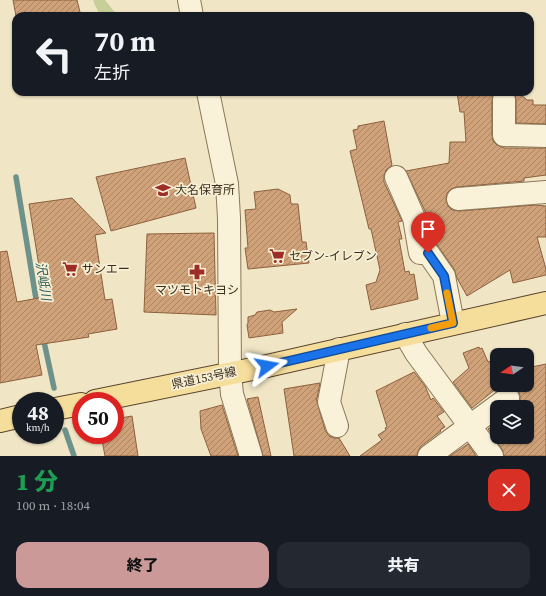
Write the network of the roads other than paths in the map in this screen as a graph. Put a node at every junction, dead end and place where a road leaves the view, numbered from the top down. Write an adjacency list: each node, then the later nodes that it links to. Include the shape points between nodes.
1 (209, 96): 11 (street, via 226,184 229,218)
2 (504, 100): 3 (street, via 504,135)
3 (546, 136)
4 (405, 184): 8 (street, via 414,218 412,254 428,253 444,276)
5 (546, 192): 6 (street)
6 (458, 199)
7 (546, 303): 8 (main road, 県道153号線)
8 (453, 323): 9 (main road, 県道153号線)
9 (404, 334): 10 (main road, 県道153号線); 16 (street)
10 (339, 349): 11 (main road, 県道153号線); 17 (street, via 329,402)
11 (230, 373): 12 (main road, 県道153号線); 18 (street, via 232,394)
12 (124, 395)
13 (508, 398): 16 (street)
14 (12, 418): 15 (main road)
15 (0, 421)
16 (470, 425): 19 (street); 20 (street)
17 (337, 426)
18 (251, 456)
19 (429, 456)
20 (492, 456)

